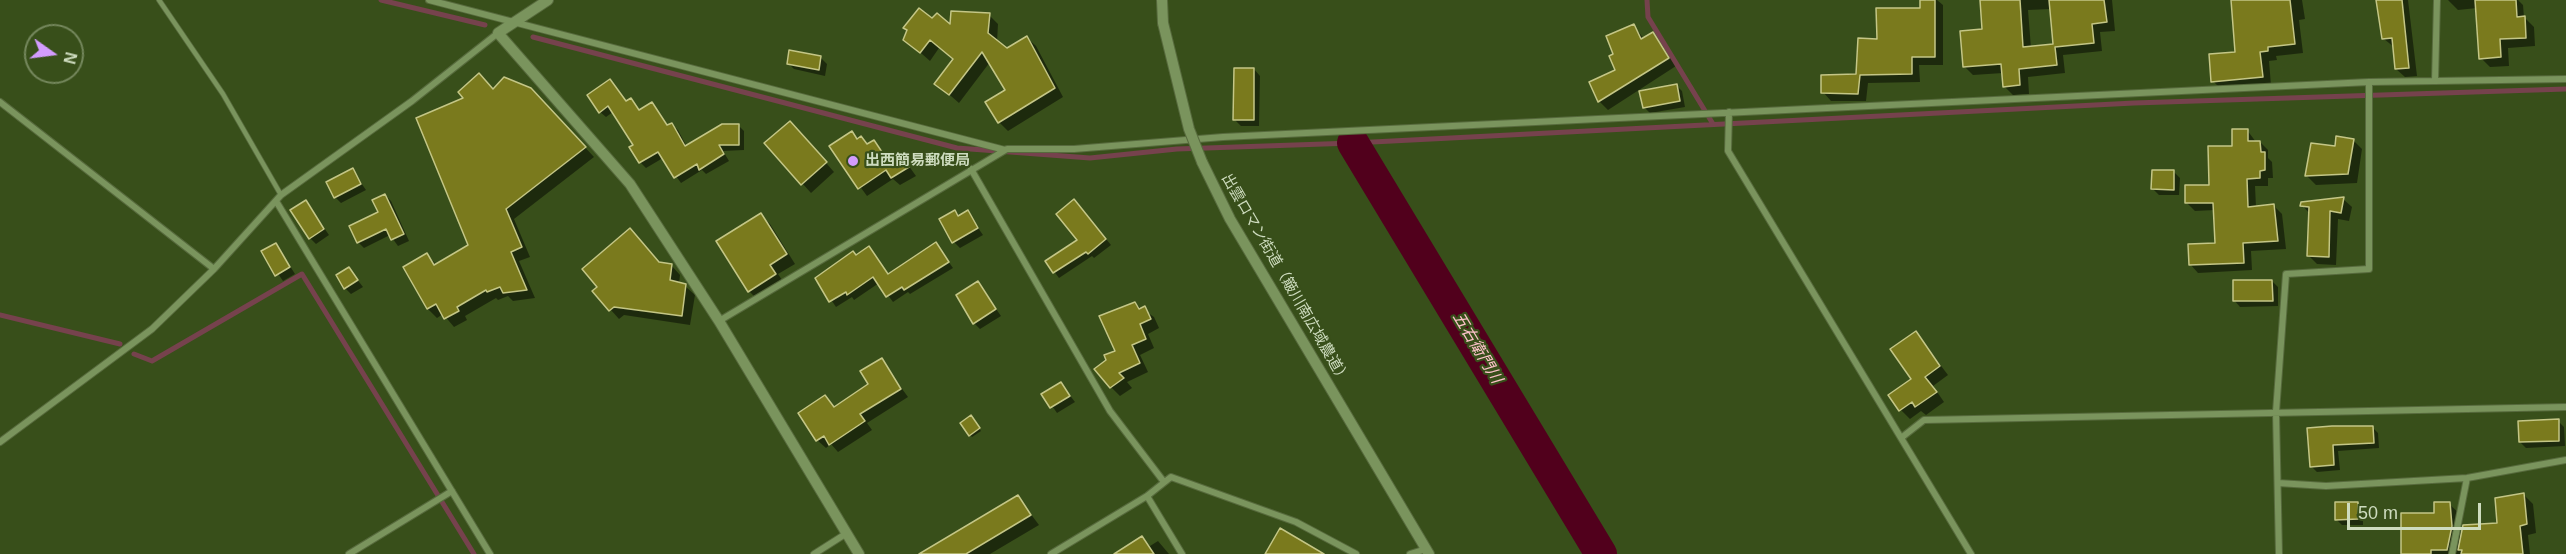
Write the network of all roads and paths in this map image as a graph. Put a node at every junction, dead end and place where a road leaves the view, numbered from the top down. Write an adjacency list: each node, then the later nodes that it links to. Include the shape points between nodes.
1 (159, 0): 15 (lane, via 223,94)
2 (429, 0): 6 (street)
3 (548, 0): 6 (street)
4 (1162, 0): 30 (street, 出雲ロマン街道（簸川南広域農道）, bridge, via 1163,23 1186,118 1202,162 1230,219)
5 (2437, 0): 9 (street)
6 (514, 21): 7 (street); 13 (street)
7 (498, 33): 15 (street, via 412,101); 18 (street, via 630,184)
8 (2566, 79): 9 (street)
9 (2435, 81): 10 (street)
10 (2369, 82): 12 (street); 20 (street, via 2369,268 2286,274)
11 (0, 102): 17 (street)
12 (1729, 111): 13 (street); 21 (street, via 1728,151)
13 (1005, 150): 14 (street)
14 (971, 169): 18 (street); 25 (street, via 1110,411)
15 (281, 195): 16 (street)
16 (276, 201): 17 (street); 27 (street)
17 (214, 269): 22 (street, via 152,329)
18 (719, 321): 29 (street)
19 (2566, 407): 20 (street)
20 (2276, 412): 21 (street, via 1924,420); 26 (street)
21 (1901, 438): 39 (street)
22 (0, 442)
23 (2566, 460): 24 (street)
24 (2467, 478): 26 (street, via 2326,486); 41 (street)
25 (1164, 482): 28 (street); 37 (street, via 1171,477 1296,522)
26 (2278, 483): 40 (street)
27 (452, 490): 31 (street); 32 (street)
28 (1147, 496): 35 (street); 36 (street)
29 (847, 533): 33 (street); 34 (street)
30 (1427, 551): 38 (street)
31 (349, 554)
32 (490, 554)
33 (814, 554)
34 (859, 554)
35 (1051, 554)
36 (1182, 554)
37 (1356, 554)
38 (1410, 554)
39 (1971, 554)
40 (2279, 554)
41 (2452, 554)

